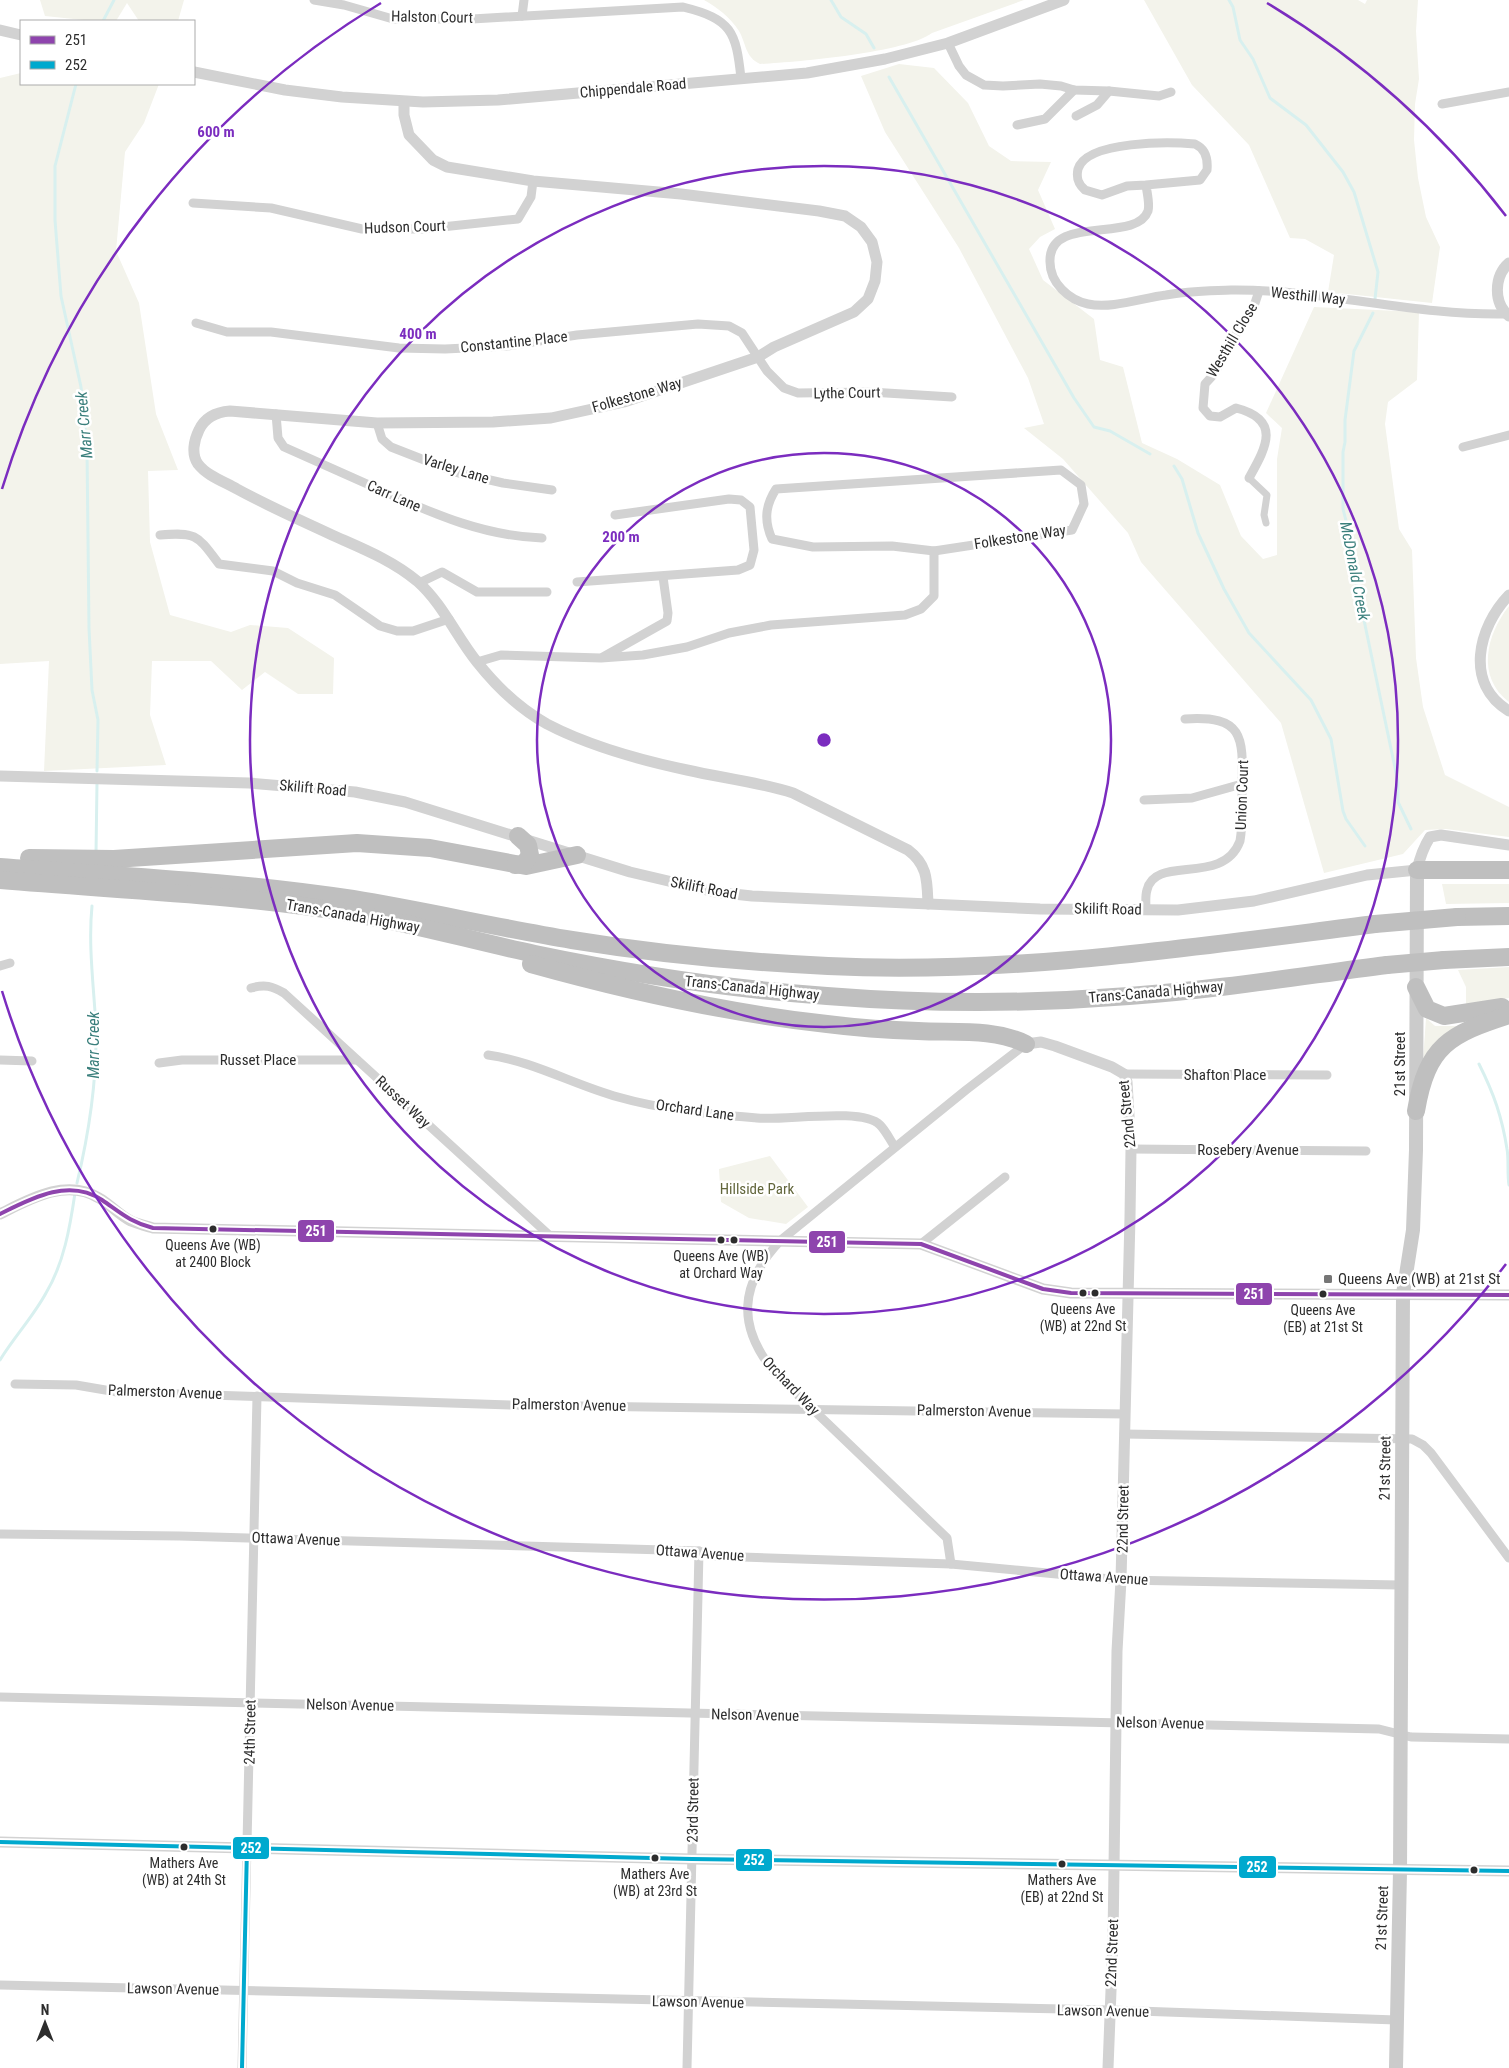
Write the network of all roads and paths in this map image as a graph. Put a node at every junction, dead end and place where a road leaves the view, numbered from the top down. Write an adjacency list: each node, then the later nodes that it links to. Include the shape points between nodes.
1 (314, 0): 4 (street, Halston Court, via 393,19)
2 (524, 0): 4 (street)
3 (1064, 0): 7 (street, Chippendale Road)
4 (522, 16): 9 (street, Halston Court, via 683,7 700,11 727,27 735,39)
5 (0, 30): 6 (street)
6 (20, 35)
7 (948, 43): 9 (street, Chippendale Road, via 807,73); 10 (street, via 958,66 979,83 1003,86 1040,84)
8 (195, 72): 14 (street, Chippendale Road, via 285,90)
9 (741, 78): 14 (street, Chippendale Road, via 498,100)
10 (1074, 90): 11 (street); 17 (street, via 1045,119)
11 (1109, 91): 12 (street, via 1159,96); 16 (street, via 1103,101)
12 (1170, 92)
13 (1509, 92): 15 (street)
14 (404, 102): 18 (street, Folkestone Way, via 409,135 432,160 447,167)
15 (1442, 104)
16 (1076, 116)
17 (1017, 124)
18 (533, 181): 20 (street, Hudson Court, via 531,197 518,219 423,229 362,230 271,208); 25 (street, Folkestone Way, via 819,210 845,216 861,227 872,242 877,262 875,281 868,298 854,312)
19 (1146, 185): 19 (street, via 1127,186 1096,195 1081,187 1078,170 1087,158 1131,144 1188,143 1203,150 1208,165 1200,180); 22 (street, Westhill Way, via 1148,209 1139,222 1067,236 1051,251 1053,277 1067,294 1086,304 1110,304 1196,292)
20 (194, 203)
21 (1509, 263): 23 (street, via 1499,278 1497,292 1498,300)
22 (1259, 291): 23 (street, Westhill Way, via 1459,313); 31 (street, Westhill Close, via 1253,309 1205,384 1202,400 1210,416 1220,417 1236,408 1263,425 1268,435 1266,445)
23 (1508, 315)
24 (196, 323): 25 (street, Constantine Place, via 227,332 270,332 398,348 445,349 507,346 577,335 698,324 729,326 742,333)
25 (758, 357): 26 (street, Lythe Court, via 784,388 798,394 870,392); 28 (street, Folkestone Way, via 624,402 551,418)
26 (952, 397)
27 (276, 414): 28 (street, Folkestone Way); 36 (street, Carr Lane, via 278,438 284,447 444,518 488,532); 40 (street, Folkestone Way, via 218,412 202,425 197,434 194,453 198,464 210,475 271,508 377,555)
28 (377, 423): 32 (street, Varley Lane, via 382,439 391,447 455,472)
29 (1509, 435): 30 (street)
30 (1462, 447)
31 (1248, 478): 34 (street, via 1267,495)
32 (552, 490)
33 (615, 515): 38 (street, via 730,498 741,500 750,507 754,550 750,565 738,570)
34 (1266, 523)
35 (160, 535): 43 (street, via 184,533 200,539 219,564 272,571 335,595 380,626 397,631 413,631)
36 (542, 538)
37 (934, 551): 37 (street, Folkestone Way, via 892,546 814,547 772,539 766,526 768,503 776,489 1061,470 1081,485 1084,504 1072,530); 44 (street, via 934,596 920,609 905,615 771,625 729,633 686,647)
38 (663, 577): 39 (street); 44 (street, via 667,621)
39 (577, 582)
40 (419, 583): 41 (street, via 442,572 477,592); 43 (street, Folkestone Way)
41 (547, 592)
42 (1509, 595): 46 (street, via 1487,627 1480,662 1486,688 1498,704)
43 (450, 619): 45 (street, Folkestone Way)
44 (601, 658): 45 (street, via 501,655)
45 (477, 662): 60 (street, Folkestone Way, via 528,713 577,738 686,770 776,787 908,850 918,857 924,868)
46 (1509, 711)
47 (1185, 719): 49 (street, Union Court, via 1214,719 1235,732 1243,749)
48 (0, 776): 51 (street, Skilift Road, via 249,783 355,792 405,802)
49 (1242, 784): 50 (street, via 1192,798); 61 (street, Union Court, via 1241,835 1235,853 1221,864 1158,876 1146,890)
50 (1144, 800)
51 (518, 836): 53 (street, Skilift Road); 55 (highway, via 528,845 530,855 524,864)
52 (1509, 846): 57 (street, via 1441,835 1430,838 1420,855)
53 (577, 855): 55 (highway, via 539,865); 60 (street, Skilift Road, via 630,872 715,892)
54 (0, 856): 55 (highway, via 114,859 302,845 383,843 430,848)
55 (515, 865)
56 (0, 867): 62 (highway, Trans-Canada Highway, bridge, via 299,892 390,905 644,951 828,966 902,968 1051,962 1375,924)
57 (1417, 870): 58 (highway); 61 (street, Skilift Road, via 1366,875 1234,905); 67 (main road, 21st Street)
58 (1509, 870)
59 (0, 880): 63 (highway, Trans-Canada Highway, via 279,904)
60 (928, 904): 61 (street, Skilift Road)
61 (1146, 910)
62 (1509, 916)
63 (386, 920): 64 (highway, Trans-Canada Highway, bridge, via 530,953 753,990 975,1002 1130,996 1387,965); 71 (highway, via 565,973 712,1007 789,1020 867,1028 992,1033)
64 (1509, 957)
65 (10, 962): 66 (street)
66 (0, 966)
67 (1416, 987): 69 (highway, via 1427,1009 1444,1016); 79 (main road, 21st Street)
68 (251, 988): 74 (street, Russet Way, via 263,985 284,993)
69 (1509, 1006)
70 (1509, 1015): 79 (highway, via 1466,1030 1440,1048 1426,1070)
71 (1026, 1044): 77 (street, 22nd Street, via 1041,1042 1055,1046); 80 (street, Orchard Way)
72 (488, 1055): 80 (street, Orchard Lane, via 513,1058 620,1098 692,1112 768,1120 860,1116 879,1124)
73 (0, 1060): 75 (street)
74 (358, 1060): 76 (street, Russet Place, via 182,1060); 85 (street, Russet Way)
75 (32, 1061)
76 (159, 1064)
77 (1124, 1074): 78 (street, Shafton Place); 81 (street, 22nd Street)
78 (1328, 1075)
79 (1416, 1110): 89 (main road, 21st Street, via 1413,1230)
80 (895, 1147): 86 (street, Orchard Way)
81 (1131, 1149): 82 (street, Rosebery Avenue); 88 (street, 22nd Street)
82 (1366, 1150)
83 (1004, 1178): 87 (street)
84 (0, 1214): 85 (street, via 46,1194 71,1190 99,1198 131,1221 153,1228)
85 (548, 1234): 86 (street)
86 (781, 1240): 87 (street); 93 (street, Orchard Way, via 767,1254 753,1281 747,1302 748,1325 760,1354)
87 (921, 1244): 88 (street, via 1043,1288 1071,1293)
88 (1128, 1292): 89 (street); 94 (street, 22nd Street)
89 (1403, 1294): 90 (street); 96 (main road, 21st Street)
90 (1509, 1295)
91 (14, 1384): 92 (street, Palmerston Avenue, via 76,1385 116,1392)
92 (257, 1396): 93 (street, Palmerston Avenue, via 511,1405); 98 (street, 24th Street)
93 (811, 1408): 94 (street, Palmerston Avenue); 101 (street, Orchard Way, via 947,1538)
94 (1125, 1414): 95 (street, 22nd Street)
95 (1124, 1434): 96 (street); 102 (street, 22nd Street)
96 (1402, 1439): 100 (street, via 1412,1439 1431,1453); 103 (main road, 21st Street)
97 (0, 1534): 98 (street, Ottawa Avenue)
98 (254, 1538): 99 (street, Ottawa Avenue); 105 (street, 24th Street)
99 (699, 1551): 101 (street, Ottawa Avenue, via 713,1556); 106 (street, 23rd Street)
100 (1509, 1558)
101 (951, 1564): 102 (street, Ottawa Avenue)
102 (1121, 1580): 103 (street, Ottawa Avenue); 107 (street, 22nd Street)
103 (1400, 1585): 108 (main road, 21st Street)
104 (0, 1697): 105 (street, Nelson Avenue)
105 (251, 1703): 106 (street, Nelson Avenue); 111 (street, 24th Street)
106 (695, 1713): 107 (street, Nelson Avenue); 112 (street, 23rd Street)
107 (1115, 1722): 108 (street, Nelson Avenue, via 1379,1729); 113 (street, 22nd Street)
108 (1401, 1733): 109 (street, Nelson Avenue, via 1412,1737); 114 (main road, 21st Street)
109 (1509, 1739)
110 (0, 1842): 111 (street)
111 (247, 1846): 112 (street); 117 (street, 24th Street)
112 (692, 1859): 113 (street); 118 (street, 23rd Street)
113 (1114, 1866): 114 (street); 119 (street, 22nd Street)
114 (1400, 1871): 115 (street); 120 (main road, 21st Street)
115 (1509, 1871)
116 (0, 1985): 117 (street, Lawson Avenue)
117 (244, 1992): 118 (street, Lawson Avenue); 121 (street, 24th Street)
118 (689, 2001): 119 (street, Lawson Avenue); 122 (street, 23rd Street)
119 (1110, 2010): 120 (street, Lawson Avenue); 123 (street, 22nd Street)
120 (1396, 2020): 124 (main road, 21st Street)
121 (242, 2068)
122 (687, 2068)
123 (1108, 2068)
124 (1396, 2068)

